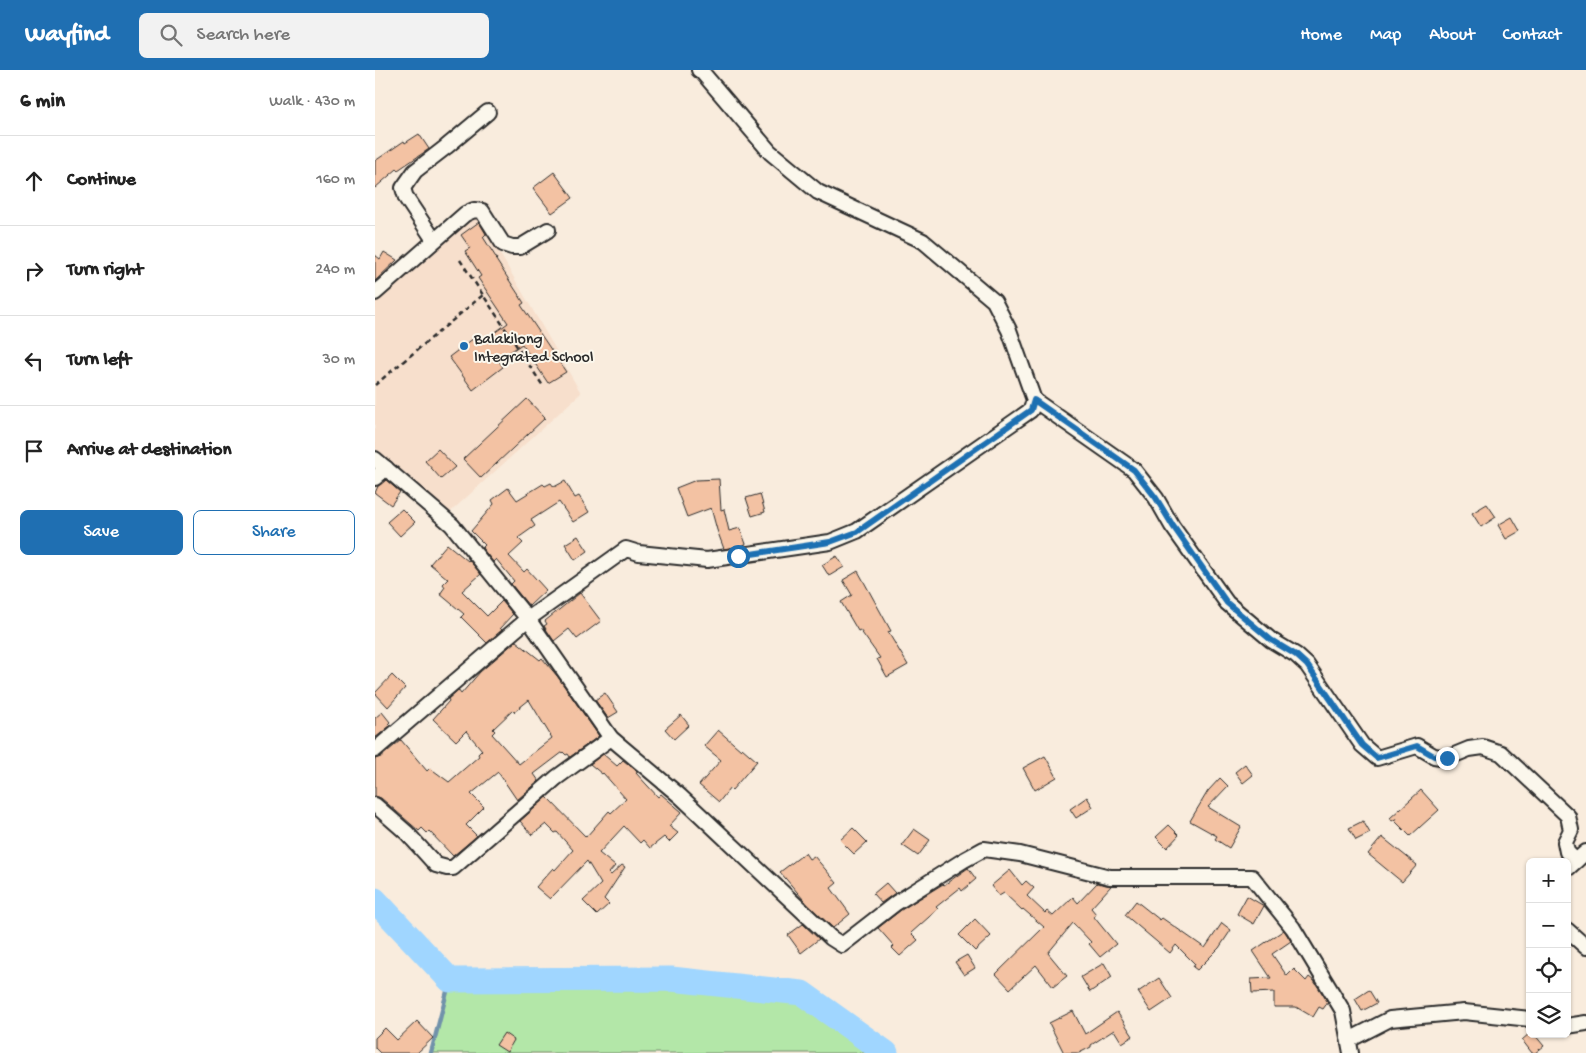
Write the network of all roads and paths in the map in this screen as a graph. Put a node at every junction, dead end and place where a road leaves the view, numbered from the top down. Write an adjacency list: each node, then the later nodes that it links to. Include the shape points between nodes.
1 (699, 70): 10 (street, via 770,152 818,192 923,241 994,301 1009,330)
2 (488, 112): 4 (street, via 415,170 403,188 406,198)
3 (548, 230): 4 (street, via 520,247 512,247 503,244 482,211 473,210)
4 (434, 240): 6 (street)
5 (459, 260): 7 (path)
6 (375, 293)
7 (483, 295): 8 (path); 9 (path)
8 (375, 385)
9 (543, 386)
10 (1034, 400): 14 (street, via 1031,410 857,532 830,542 707,560 626,550); 19 (street, via 1134,470 1227,603 1307,665 1362,745 1377,758 1417,746 1434,756 1447,758 1483,747 1501,752 1568,816 1571,830 1565,842)
11 (375, 459): 12 (street)
12 (386, 468): 13 (street); 14 (street, via 452,525)
13 (375, 478)
14 (528, 619): 15 (street); 16 (street)
15 (611, 738): 17 (street, via 556,778 453,868 436,865); 26 (street, via 680,796 842,945 896,903 984,849 1020,854 1110,877 1252,877 1293,928 1343,1011)
16 (375, 750)
17 (375, 805)
18 (1586, 852): 20 (street)
19 (1569, 858)
20 (1571, 865)
21 (1571, 934): 22 (street)
22 (1586, 947)
23 (1526, 1019): 26 (street, via 1464,1012 1390,1019)
24 (1586, 1023): 25 (street)
25 (1571, 1025)
26 (1350, 1047)

